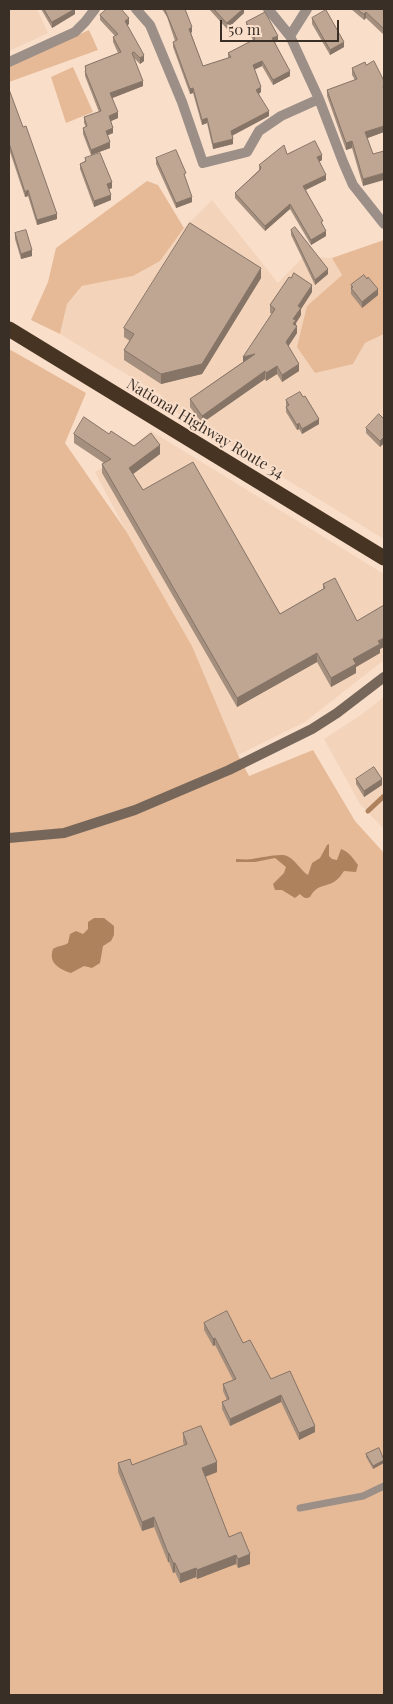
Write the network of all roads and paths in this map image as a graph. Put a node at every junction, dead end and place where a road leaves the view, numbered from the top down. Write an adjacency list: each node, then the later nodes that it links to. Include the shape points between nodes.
1 (95, 9): 6 (street, via 75,32)
2 (136, 9): 7 (street, via 150,24 203,163 247,152 259,131 281,116)
3 (268, 9): 5 (street)
4 (307, 9): 5 (street)
5 (290, 36): 7 (street)
6 (9, 62)
7 (320, 98): 8 (street, via 353,185)
8 (384, 224)
9 (9, 328): 10 (highway, National Highway Route 34)
10 (384, 558)
11 (384, 677): 12 (street, via 312,729 229,770 144,806 64,833)
12 (9, 838)
13 (384, 1486): 14 (lane, via 364,1496)
14 (300, 1508)

